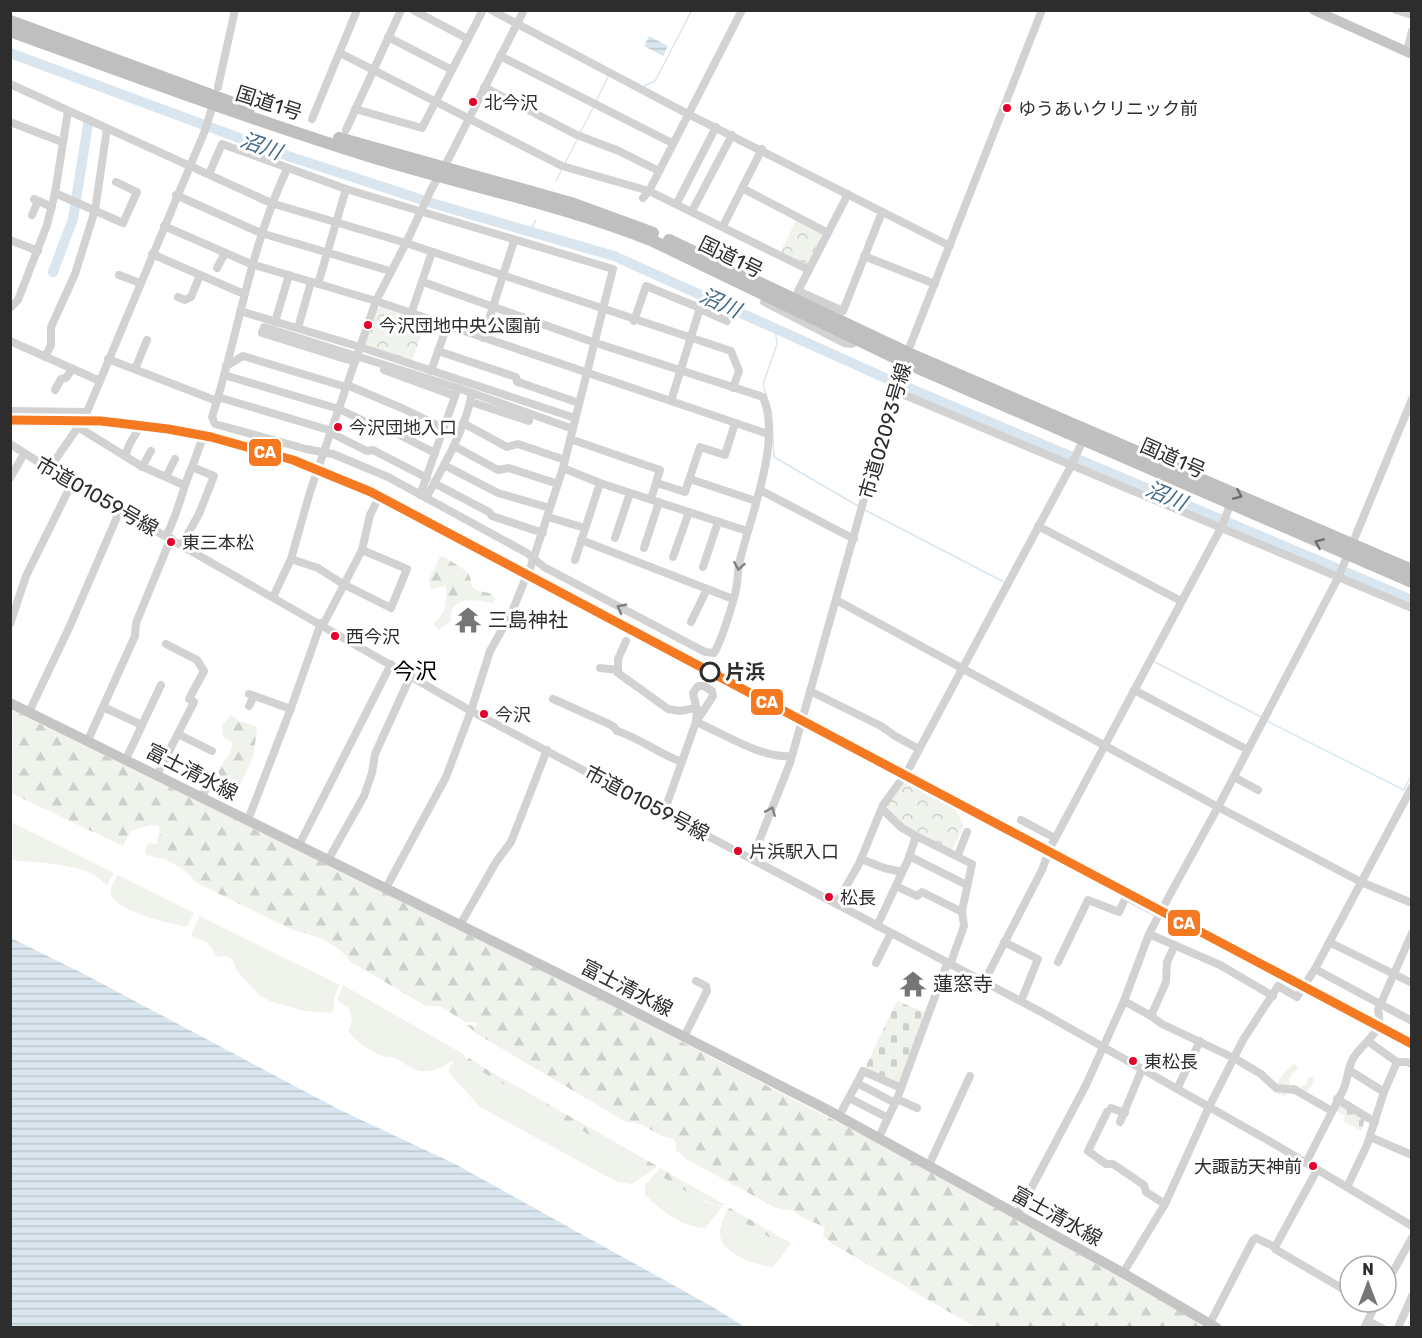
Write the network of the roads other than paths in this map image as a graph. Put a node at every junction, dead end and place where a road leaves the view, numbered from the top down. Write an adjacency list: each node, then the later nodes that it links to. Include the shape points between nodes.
1 (235, 10): 26 (street)
2 (357, 10): 20 (street)
3 (401, 10): 18 (street)
4 (413, 10): 19 (street)
5 (483, 10): 19 (street)
6 (491, 10): 15 (street)
7 (524, 10): 15 (street)
8 (742, 10): 32 (street)
9 (1042, 10): 71 (street, 市道02093号線)
10 (1314, 10): 12 (main road)
11 (1396, 10): 13 (street)
12 (1327, 13): 21 (main road)
13 (1412, 15)
14 (10, 21): 46 (highway, 国道1号, via 276,118)
15 (517, 24): 22 (street); 32 (street)
16 (10, 31): 31 (highway, 国道1号)
17 (1412, 31): 21 (street)
18 (388, 37): 23 (street); 24 (street)
19 (468, 39): 24 (street)
20 (340, 53): 23 (street); 33 (street)
21 (1409, 53)
22 (500, 56): 27 (street); 41 (street)
23 (373, 70): 28 (street); 29 (street)
24 (452, 70): 28 (street)
25 (10, 84): 30 (street)
26 (218, 87)
27 (484, 87): 34 (street); 45 (street, via 577,135)
28 (435, 102): 29 (street, via 422,128); 34 (street)
29 (355, 109): 38 (street)
30 (68, 111): 37 (street); 40 (street)
31 (211, 111): 43 (street); 46 (highway, 国道1号)
32 (688, 114): 36 (street); 41 (street)
33 (312, 119)
34 (468, 119): 46 (street); 52 (street, via 562,166)
35 (10, 122): 40 (street)
36 (716, 127): 39 (street); 56 (street)
37 (107, 129): 43 (street); 58 (street)
38 (346, 130)
39 (732, 135): 42 (street); 60 (street)
40 (62, 142): 51 (street)
41 (672, 143): 45 (street)
42 (762, 149): 49 (street); 53 (street)
43 (190, 166): 47 (street); 54 (street)
44 (287, 169): 47 (street, via 222,144); 50 (street); 55 (street)
45 (659, 171): 52 (street)
46 (441, 172): 59 (street); 109 (highway, 国道1号, via 653,241); 115 (highway, 国道1号, via 572,203 631,224 702,255)
47 (208, 174): 55 (street)
48 (117, 182): 58 (street, via 137,192 123,223)
49 (742, 188): 65 (street); 67 (street)
50 (346, 189): 59 (street); 63 (street)
51 (56, 193): 57 (street); 58 (street)
52 (646, 194): 56 (street)
53 (848, 194): 61 (street); 67 (street)
54 (176, 195): 64 (street); 66 (street)
55 (271, 202): 63 (street); 66 (street)
56 (677, 203): 60 (street)
57 (52, 207): 62 (street, via 36,200); 72 (street)
58 (94, 210): 113 (street, via 84,251 51,327 51,345)
59 (422, 210): 69 (street); 70 (street)
60 (692, 211): 65 (street)
61 (882, 212): 71 (street); 77 (street)
62 (32, 215)
63 (336, 222): 70 (street); 75 (street)
64 (164, 226): 74 (street); 76 (street)
65 (723, 226): 80 (street)
66 (261, 233): 75 (street); 78 (street)
67 (828, 233): 80 (street)
68 (10, 240): 72 (street)
69 (514, 241): 85 (street); 96 (street, via 613,269)
70 (406, 243): 73 (street); 81 (street)
71 (950, 246): 89 (street, 市道02093号線)
72 (38, 251): 95 (street, via 18,300)
73 (432, 252): 85 (street); 86 (street)
74 (225, 253): 78 (street); 79 (street)
75 (326, 253): 81 (street); 88 (street)
76 (152, 254): 83 (street); 87 (street)
77 (864, 256): 80 (street, via 840,312 798,291); 89 (street)
78 (251, 264): 84 (street); 90 (street)
79 (218, 268)
80 (809, 270)
81 (390, 271): 92 (street)
82 (119, 275): 87 (street)
83 (200, 275): 90 (street); 91 (street, via 191,297)
84 (289, 275): 88 (street); 102 (street)
85 (503, 276): 94 (street); 96 (street)
86 (423, 282): 94 (street); 99 (street)
87 (140, 283): 114 (street)
88 (315, 283): 92 (street); 104 (street)
89 (935, 284): 115 (street, 市道02093号線)
90 (244, 294): 98 (street)
91 (178, 297)
92 (376, 301): 99 (street); 112 (street)
93 (764, 302): 109 (street, via 844,343)
94 (493, 307): 105 (street); 110 (street)
95 (10, 308)
96 (601, 309): 100 (street); 110 (street)
97 (700, 309): 100 (street, via 646,286); 101 (street); 106 (street)
98 (240, 311): 102 (street); 118 (street)
99 (411, 314): 103 (street)
100 (634, 321): 106 (street)
101 (727, 321)
102 (275, 322): 104 (street)
103 (447, 326): 105 (street); 111 (street)
104 (298, 328): 112 (street)
105 (483, 338): 121 (street)
106 (690, 339): 119 (street); 124 (street, via 731,351 739,371)
107 (147, 340): 117 (street)
108 (10, 341): 113 (street)
109 (859, 341): 115 (highway, 国道1号)
110 (593, 342): 119 (street); 121 (street)
111 (438, 351): 120 (street); 132 (street)
112 (357, 356): 112 (street, via 264,327 262,333); 120 (street); 123 (street); 127 (street)
113 (45, 357): 116 (street)
114 (108, 359): 117 (street); 122 (street)
115 (904, 363): 126 (street, 市道02093号線); 151 (highway, 国道1号); 196 (highway, 国道1号, one-way to 196)
116 (72, 369): 122 (street); 125 (street, via 66,378 60,379)
117 (135, 369): 129 (street)
118 (225, 370): 123 (street, via 243,356); 129 (street); 134 (street)
119 (680, 370): 124 (street); 131 (street)
120 (431, 371): 133 (street)
121 (586, 373): 131 (street); 132 (street)
122 (100, 381): 136 (street)
123 (347, 386): 134 (street); 144 (street, via 404,409)
124 (733, 388): 146 (street, via 763,397 768,408)
125 (55, 390)
126 (895, 390): 159 (street); 191 (street, 市道02093号線)
127 (457, 392): 128 (street); 144 (street)
128 (471, 398): 133 (street); 138 (street); 139 (street)
129 (218, 399): 145 (street); 153 (street, via 212,417 215,424)
130 (1412, 399): 196 (street)
131 (671, 401): 140 (street)
132 (579, 403): 137 (street)
133 (526, 407): 137 (street); 142 (street)
134 (339, 409): 145 (street); 154 (street)
135 (10, 411): 136 (street)
136 (87, 412): 141 (street)
137 (575, 418): 142 (street)
138 (529, 421)
139 (463, 423): 149 (street); 158 (street, via 507,447 518,444)
140 (735, 423): 146 (street); 166 (street, via 725,455 700,447)
141 (78, 427): 156 (street); 163 (street)
142 (573, 429): 148 (street)
143 (138, 430): 156 (street)
144 (442, 431): 149 (street); 154 (street)
145 (332, 432): 153 (street); 167 (street)
146 (768, 434): 173 (street)
147 (202, 440): 162 (street)
148 (570, 440): 158 (street); 170 (street, via 660,470)
149 (455, 442): 160 (street); 171 (street, via 498,470 508,468)
150 (10, 444): 155 (street, 市道01059号線)
151 (1081, 445): 159 (street); 179 (highway, 国道1号)
152 (151, 451): 161 (street)
153 (325, 452): 175 (street, via 388,477); 199 (street)
154 (435, 453): 167 (street)
155 (24, 454): 163 (street, 市道01059号線); 165 (street)
156 (125, 456): 161 (street)
157 (175, 459): 164 (street)
158 (564, 464): 169 (street); 171 (street)
159 (1072, 464): 184 (street); 185 (street)
160 (444, 465): 167 (street); 182 (street, via 498,493)
161 (142, 467): 164 (street)
162 (192, 467): 172 (street); 193 (street, via 214,476)
163 (49, 469): 168 (street, 市道01059号線)
164 (166, 477): 172 (street)
165 (10, 478)
166 (690, 479): 170 (street, via 685,492); 177 (street)
167 (431, 480): 175 (street); 188 (street, via 492,516)
168 (72, 483): 180 (street, 市道01059号線); 213 (street, via 26,576)
169 (600, 483): 174 (street); 186 (street)
170 (657, 483): 176 (street)
171 (558, 484): 182 (street)
172 (184, 485): 189 (street)
173 (760, 490): 177 (street); 191 (street)
174 (630, 493): 176 (street); 190 (street)
175 (423, 497): 198 (street)
176 (655, 501): 181 (street); 194 (street)
177 (756, 501): 187 (street)
178 (376, 504): 195 (street)
179 (1229, 508): 185 (street); 196 (highway, 国道1号, one-way to 179)
180 (120, 510): 189 (street, 市道01059号線); 233 (street)
181 (689, 512): 183 (street); 197 (street)
182 (549, 513): 186 (street); 188 (street)
183 (718, 522): 187 (street); 201 (street)
184 (1038, 526): 210 (street); 220 (street)
185 (1221, 526): 203 (street); 210 (street)
186 (585, 528): 192 (street)
187 (747, 531): 208 (street, one-way to 208)
188 (543, 533): 198 (street)
189 (168, 537): 193 (street, 市道01059号線); 230 (street, via 136,623 135,636)
190 (615, 538)
191 (854, 539): 209 (street, 市道02093号線)
192 (581, 540): 200 (street); 206 (street)
193 (182, 544): 207 (street, 市道01059号線)
194 (644, 548)
195 (362, 550): 205 (street); 205 (street, via 407,569 392,608)
196 (1348, 554): 202 (highway, 国道1号); 203 (street); 204 (highway, 国道1号)
197 (673, 557)
198 (534, 558): 208 (street, one-way to 198, via 716,650 708,653 544,567); 234 (street, via 512,612 490,651)
199 (291, 559): 205 (street, via 318,568); 207 (street)
200 (575, 560)
201 (703, 567)
202 (1412, 570)
203 (1338, 577): 211 (street); 242 (street)
204 (1412, 582)
205 (343, 584): 214 (street)
206 (707, 589): 208 (street); 212 (street)
207 (273, 597): 214 (street, 市道01059号線)
208 (733, 598)
209 (836, 600): 220 (street); 224 (street, 市道02093号線)
210 (1181, 601): 223 (street)
211 (1412, 608)
212 (691, 622)
213 (10, 624)
214 (322, 624): 217 (street, 市道01059号線); 232 (street)
215 (626, 641): 219 (street)
216 (166, 644): 237 (street, via 197,660 204,671 189,699 194,702)
217 (391, 664): 221 (street, 市道01059号線); 261 (street)
218 (600, 668): 219 (street)
219 (618, 670): 231 (street, via 624,679 668,709)
220 (962, 670): 239 (street); 240 (street)
221 (411, 675): 234 (street, 市道01059号線); 266 (street, via 375,754 364,796)
222 (161, 685): 236 (street)
223 (1134, 690): 239 (street); 242 (street)
224 (810, 691): 240 (street); 245 (street, 市道02093号線)
225 (274, 692): 227 (street)
226 (554, 699): 246 (street)
227 (271, 702): 229 (street, via 252,695); 232 (street)
228 (10, 703): 233 (main road, 富士清水線)
229 (249, 706)
230 (103, 707): 236 (street); 238 (street)
231 (696, 708): 235 (street); 235 (street, via 693,693 695,688 704,686 712,691 712,698)
232 (291, 709): 256 (street)
233 (29, 711): 238 (main road, 富士清水線)
234 (471, 711): 241 (street, 市道01059号線); 271 (street, via 446,777)
235 (696, 722): 245 (street, via 760,751); 246 (street)
236 (142, 724): 244 (street)
237 (178, 734): 243 (street); 247 (street)
238 (88, 740): 244 (main road, 富士清水線)
239 (1104, 746): 253 (street); 260 (street)
240 (920, 749): 254 (street)
241 (547, 750): 255 (street, 市道01059号線); 276 (street, via 511,842)
242 (1248, 750): 249 (street)
243 (212, 751)
244 (126, 759): 247 (main road, 富士清水線)
245 (791, 760): 265 (street, 市道02093号線, one-way to 245)
246 (682, 762): 255 (street)
247 (157, 775): 252 (main road, 富士清水線)
248 (213, 775): 252 (street)
249 (1234, 777): 251 (street); 253 (street)
250 (1412, 787): 268 (street)
251 (1258, 790)
252 (202, 797): 256 (main road, 富士清水線)
253 (1218, 807): 268 (street); 275 (street)
254 (882, 809): 259 (street); 264 (street)
255 (664, 812): 265 (street, 市道01059号線)
256 (248, 820): 261 (main road, 富士清水線)
257 (1021, 820): 260 (street)
258 (966, 832): 262 (street)
259 (916, 836): 262 (street); 263 (street)
260 (1055, 838): 281 (street)
261 (299, 845): 266 (main road, 富士清水線)
262 (958, 855): 269 (street, via 972,864)
263 (909, 856): 267 (street); 269 (street)
264 (861, 858): 267 (street); 273 (street)
265 (752, 859): 273 (street, 市道01059号線)
266 (328, 860): 271 (main road, 富士清水線)
267 (902, 872): 270 (street)
268 (1361, 882): 272 (street); 282 (street)
269 (967, 885): 274 (street)
270 (896, 886): 274 (street, via 917,896 922,892); 277 (street)
271 (386, 888): 276 (main road, 富士清水線)
272 (1412, 903)
273 (836, 904): 277 (street, 市道01059号線)
274 (962, 912): 286 (street, via 964,926)
275 (1160, 914): 280 (street); 284 (street, via 1126,897 1119,912 1088,900)
276 (460, 925): 298 (main road, 富士清水線)
277 (877, 926): 278 (street, 市道01059号線)
278 (891, 933): 285 (street); 286 (street, 市道01059号線)
279 (1412, 933): 288 (street)
280 (1149, 934): 283 (street); 294 (street)
281 (1004, 942): 290 (street); 293 (street, via 1038,959)
282 (1329, 942): 287 (street); 288 (street)
283 (1175, 945): 292 (street, via 1221,965); 296 (street, via 1167,962 1166,982)
284 (1058, 962)
285 (876, 963)
286 (949, 964): 290 (street, 市道01059号線); 309 (street)
287 (1315, 969): 292 (street, via 1297,997 1278,986); 295 (street)
288 (1394, 974): 291 (street); 295 (street)
289 (696, 981): 298 (street, via 706,986 707,991)
290 (984, 982): 293 (street, 市道01059号線)
291 (1412, 983)
292 (1273, 996): 302 (street)
293 (1021, 1001): 301 (street, 市道01059号線)
294 (1124, 1001): 296 (street); 301 (street)
295 (1380, 1005): 297 (street); 300 (street, via 1378,1023)
296 (1151, 1016): 299 (street)
297 (1412, 1021)
298 (684, 1037): 319 (main road, 富士清水線)
299 (1200, 1041): 302 (street); 310 (street)
300 (1369, 1042): 303 (street); 306 (street, via 1354,1057)
301 (1103, 1047): 305 (street, 市道01059号線); 331 (street)
302 (1234, 1058): 315 (street); 317 (street, via 1276,1088 1295,1090)
303 (1397, 1062): 304 (street); 311 (street)
304 (1412, 1064)
305 (1142, 1070): 310 (street, 市道01059号線); 318 (street)
306 (1349, 1070): 311 (street); 313 (street)
307 (970, 1076): 327 (street)
308 (857, 1083): 309 (street, via 863,1071); 312 (street); 314 (street)
309 (901, 1088): 314 (street)
310 (1177, 1089): 315 (street, 市道01059号線)
311 (1384, 1092): 322 (street)
312 (849, 1098): 319 (street); 320 (street)
313 (1337, 1100): 317 (street); 322 (street)
314 (896, 1101): 316 (street); 320 (street)
315 (1209, 1107): 326 (street, 市道01059号線); 330 (street)
316 (917, 1108)
317 (1332, 1111): 326 (street)
318 (1125, 1113): 321 (street); 330 (street, via 1109,1110 1088,1151 1106,1164 1113,1164)
319 (839, 1116): 323 (main road, 富士清水線)
320 (888, 1118): 323 (street)
321 (1120, 1122)
322 (1375, 1122): 324 (street)
323 (879, 1137): 327 (main road, 富士清水線)
324 (1370, 1137): 325 (street); 329 (street)
325 (1412, 1155)
326 (1305, 1163): 328 (street, 市道01059号線)
327 (929, 1165): 331 (main road, 富士清水線)
328 (1317, 1170): 329 (street, 市道01059号線); 334 (street)
329 (1347, 1187): 332 (street, 市道01059号線)
330 (1165, 1204): 336 (street)
331 (1017, 1215): 336 (main road, 富士清水線)
332 (1412, 1226)
333 (1412, 1238): 335 (street)
334 (1275, 1247): 337 (street); 340 (street, via 1260,1239 1253,1240)
335 (1398, 1263)
336 (1123, 1273): 340 (main road, 富士清水線)
337 (1338, 1286)
338 (1412, 1296): 342 (street)
339 (1366, 1324): 341 (street)
340 (1214, 1325)
341 (1382, 1328)
342 (1398, 1328)

